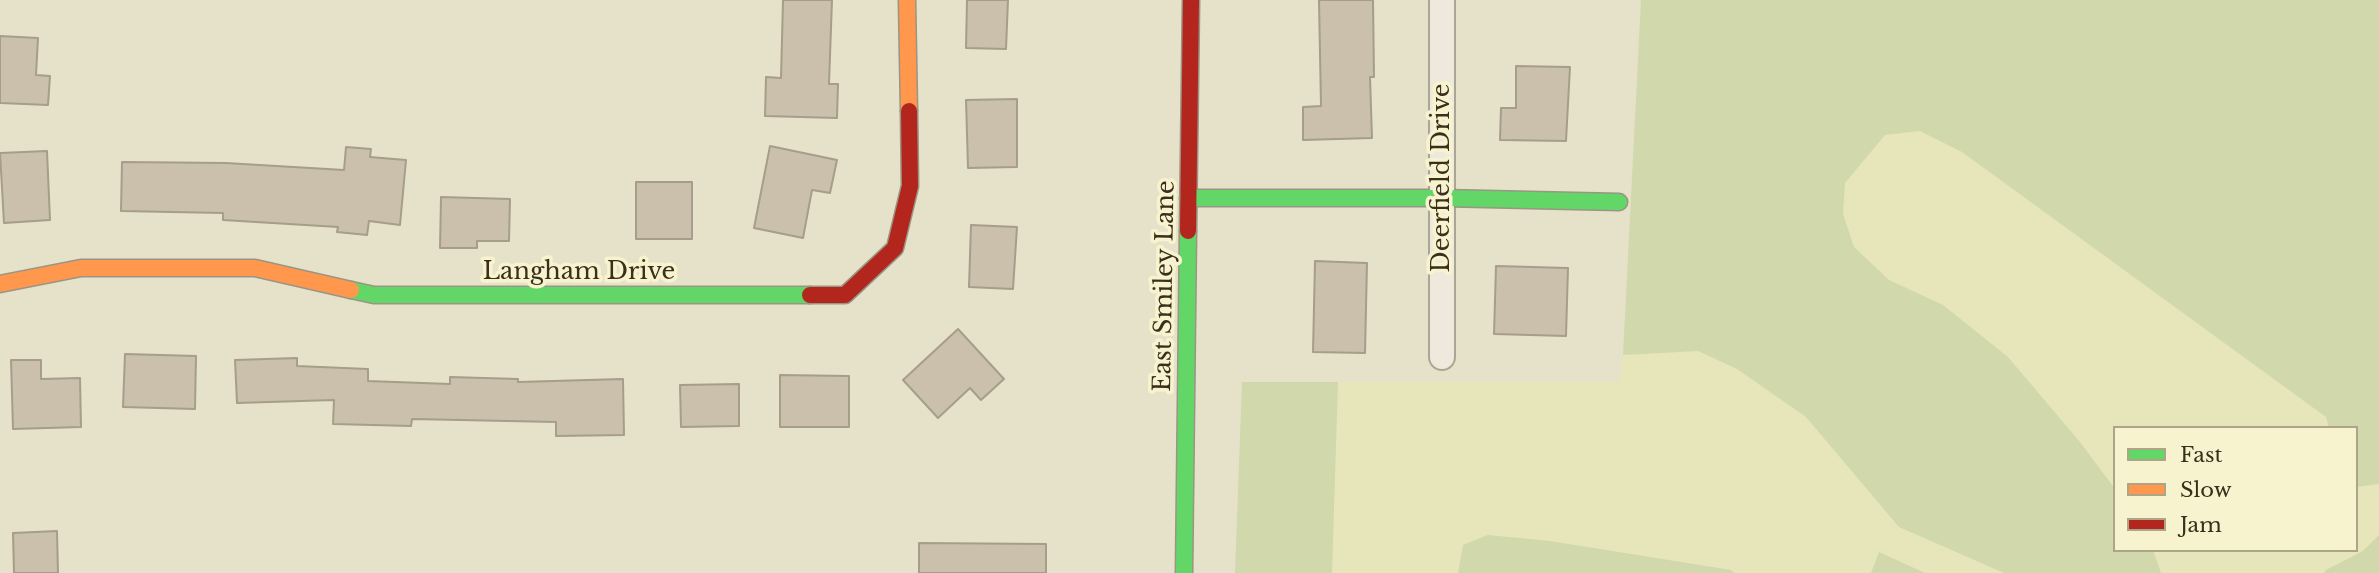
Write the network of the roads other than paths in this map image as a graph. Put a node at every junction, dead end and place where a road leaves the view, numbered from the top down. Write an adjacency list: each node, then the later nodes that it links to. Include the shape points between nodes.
1 (907, 0): 7 (street, Langham Drive, via 910,186 895,248 845,295 374,295 255,268 81,268)
2 (1191, 0): 4 (street, East Smiley Lane)
3 (1442, 0): 5 (street, Deerfield Drive)
4 (1188, 198): 5 (street); 9 (street, East Smiley Lane)
5 (1442, 198): 6 (street); 8 (street, Deerfield Drive)
6 (1619, 202)
7 (0, 284)
8 (1442, 357)
9 (1184, 573)

